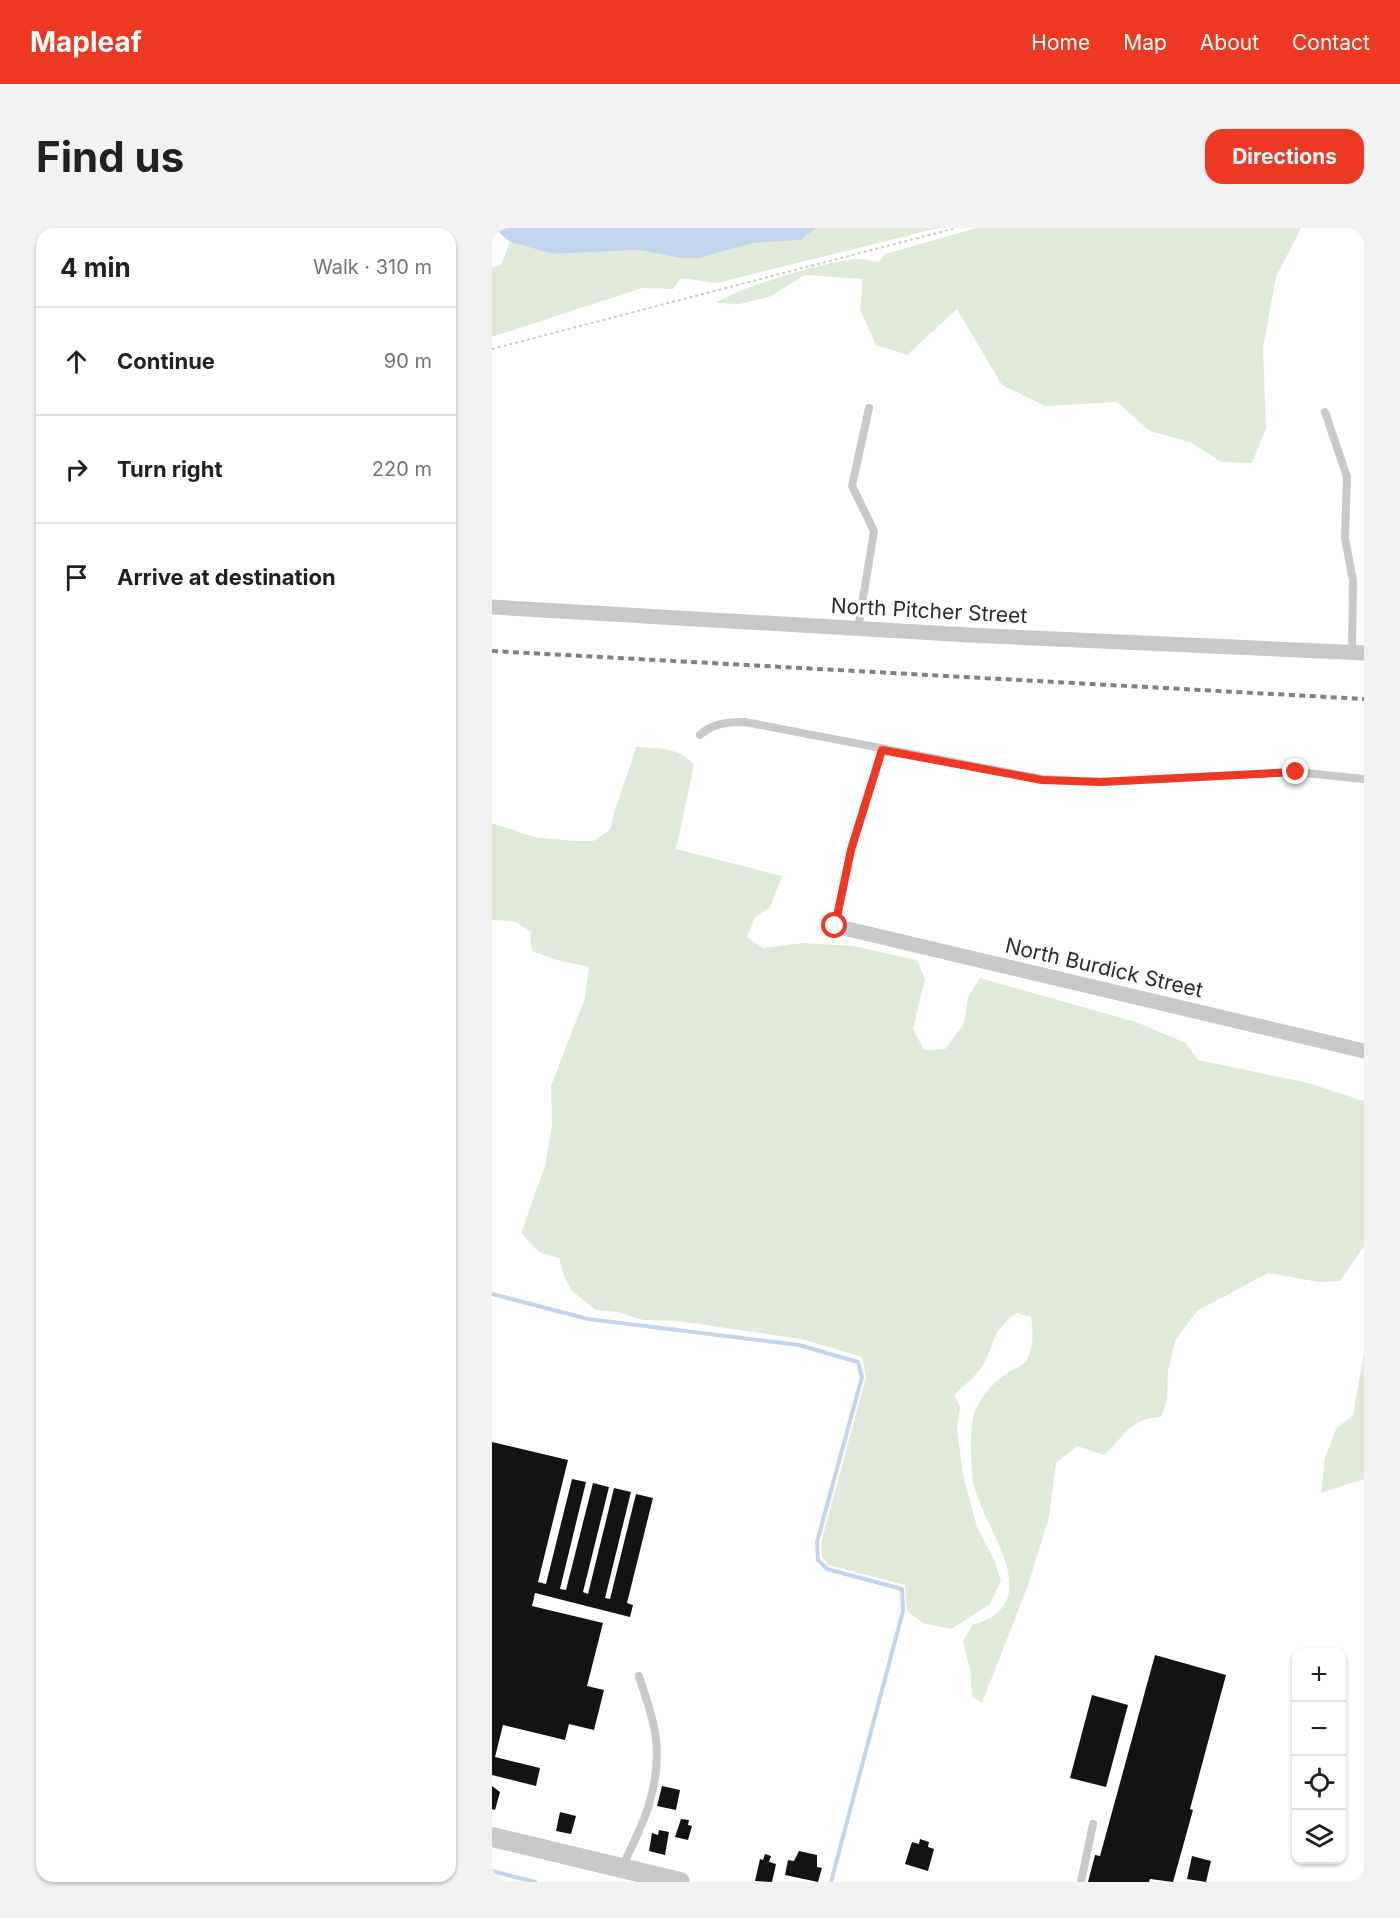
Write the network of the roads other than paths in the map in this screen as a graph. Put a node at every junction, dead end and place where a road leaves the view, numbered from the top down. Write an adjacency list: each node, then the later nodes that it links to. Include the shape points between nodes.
1 (869, 408): 4 (lane, via 852,486 874,531)
2 (1325, 412): 5 (lane, via 1347,477 1345,538 1353,581)
3 (492, 607): 4 (street, North Pitcher Street)
4 (858, 629): 5 (street, North Pitcher Street)
5 (1358, 652)
6 (700, 735): 7 (lane, via 719,724 745,722)
7 (882, 750): 8 (lane, via 1042,780 1101,782 1296,772); 9 (lane, via 851,850)
8 (1364, 779)
9 (835, 926): 10 (street, North Burdick Street)
10 (1364, 1051)
11 (639, 1676): 14 (lane, via 656,1737 657,1768 648,1814)
12 (1093, 1824): 16 (lane)
13 (492, 1837): 14 (street)
14 (621, 1868): 15 (street)
15 (680, 1882)
16 (1081, 1882)

